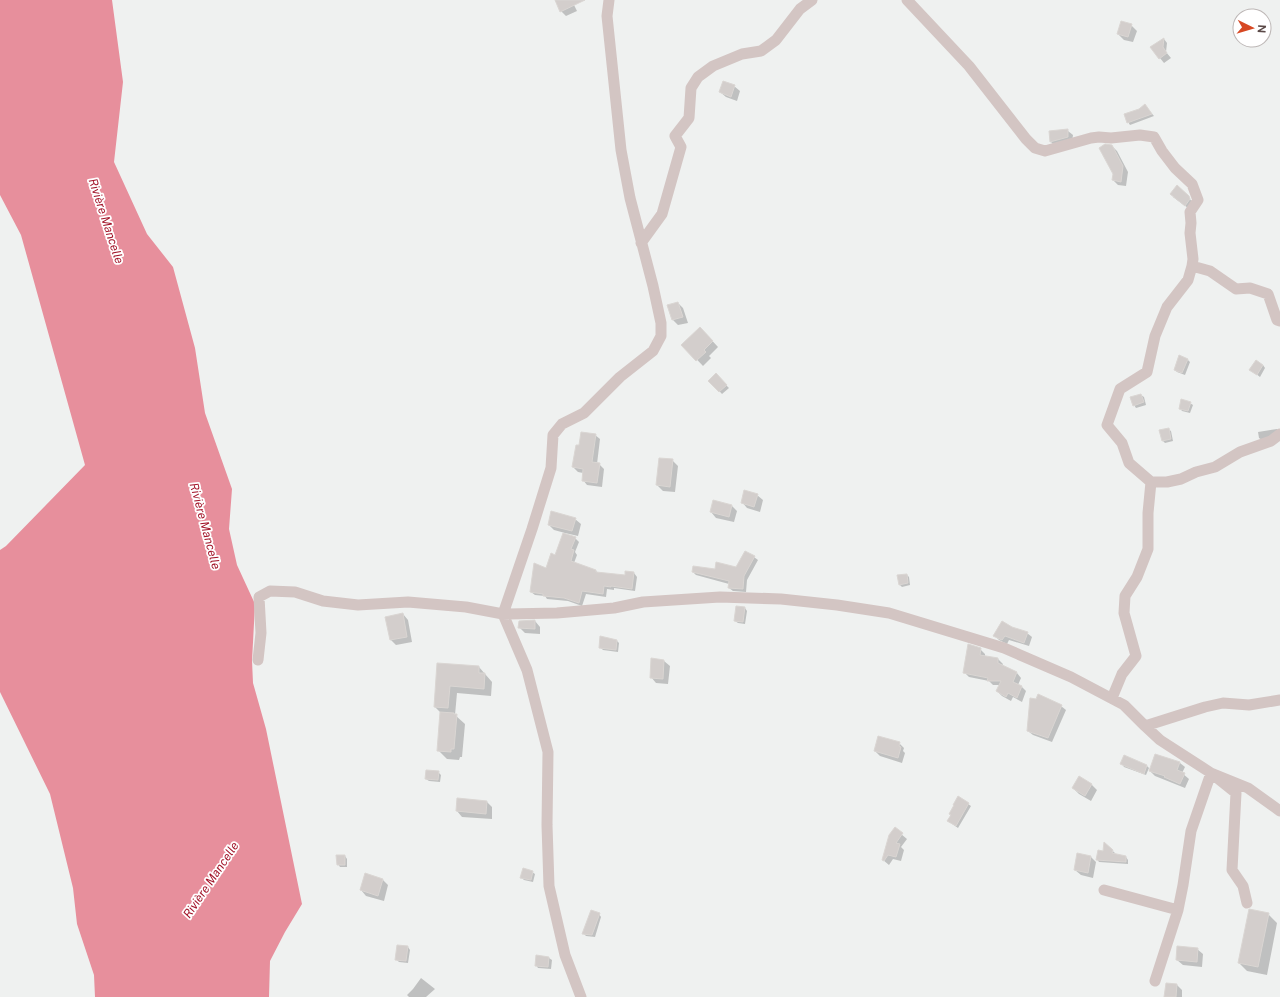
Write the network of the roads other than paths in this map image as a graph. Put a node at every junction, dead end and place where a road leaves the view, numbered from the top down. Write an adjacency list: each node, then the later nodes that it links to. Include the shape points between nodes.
1 (609, 0): 4 (street, via 607,16 621,150)
2 (812, 0): 4 (street, via 800,8 776,40 761,51 742,54 713,66 698,76 691,88 689,118 675,136 681,147 662,214)
3 (907, 0): 5 (street, via 969,66 1035,148 1045,151 1099,137 1154,137 1175,168 1192,184 1198,200 1190,212)
4 (641, 243): 9 (street, via 661,323 661,336 653,351 620,377 584,413 562,424 553,435 551,468)
5 (1192, 266): 6 (street, via 1210,271 1236,289 1250,288 1268,294 1277,320); 8 (street, via 1188,280 1167,308 1156,336 1148,372 1120,389 1107,425 1122,443 1129,463)
6 (1280, 321)
7 (1280, 434): 8 (street, via 1214,467 1180,479)
8 (1151, 482): 11 (street, via 1148,549 1137,577 1125,596 1124,613 1136,656 1122,674)
9 (503, 614): 10 (street, via 466,607 408,602 358,605 323,602 295,592 270,591 259,597 261,633); 11 (street, via 557,613 614,608 644,602 720,597 781,599 838,605 889,613 1004,648 1071,676); 20 (street, via 527,670 548,752 549,886 565,955)
10 (258, 660)
11 (1112, 698): 13 (street, via 1124,704)
12 (1280, 700): 13 (street, via 1249,705 1223,703)
13 (1145, 726): 14 (street, via 1160,740)
14 (1211, 773): 15 (street, via 1248,788); 17 (street, via 1236,793 1232,870 1243,886); 18 (street, via 1191,831)
15 (1280, 811)
16 (1104, 890): 18 (street)
17 (1246, 903)
18 (1178, 910): 19 (street)
19 (1155, 982)
20 (581, 997)

